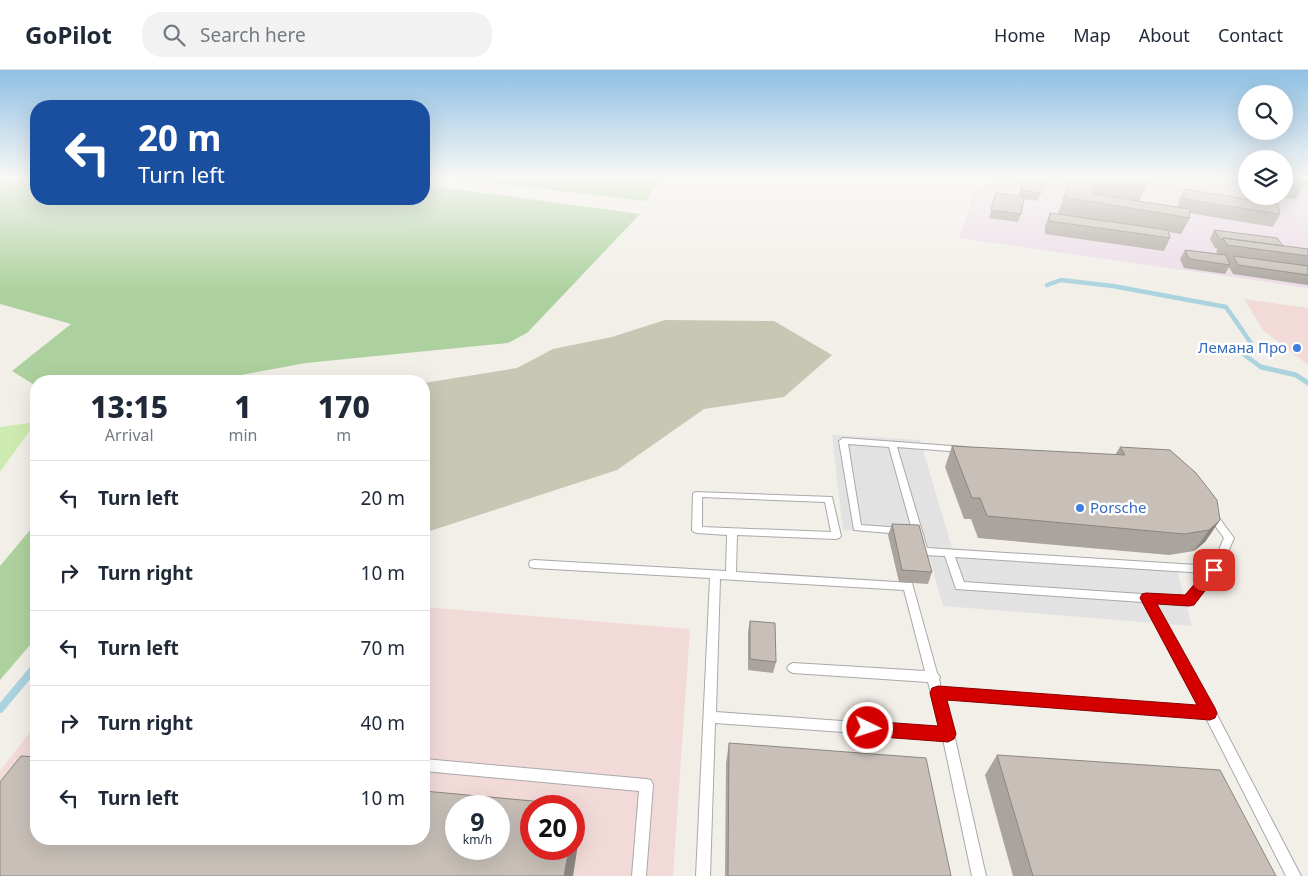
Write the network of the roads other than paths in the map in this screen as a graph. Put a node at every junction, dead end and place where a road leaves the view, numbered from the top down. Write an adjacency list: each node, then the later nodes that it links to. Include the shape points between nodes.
1 (892, 444): 2 (lane); 5 (lane); 5 (lane, via 843,441 857,528)
2 (970, 449)
3 (1208, 507): 8 (lane, via 1229,538)
4 (732, 532): 4 (lane, via 751,532 836,536 829,499 698,494 697,530); 10 (lane)
5 (918, 532): 6 (lane, via 923,551)
6 (950, 553): 8 (lane); 11 (lane, via 960,586)
7 (534, 564): 9 (lane)
8 (1214, 570): 11 (lane, via 1189,601)
9 (715, 574): 10 (lane); 16 (lane)
10 (731, 575): 13 (lane, via 908,586)
11 (1146, 598): 15 (lane)
12 (793, 668): 13 (lane)
13 (934, 677): 14 (lane)
14 (938, 693): 15 (lane); 17 (lane)
15 (1210, 713): 22 (lane)
16 (709, 717): 17 (lane); 20 (lane)
17 (948, 734): 21 (lane)
18 (430, 766): 19 (lane, via 646,785)
19 (639, 876)
20 (703, 876)
21 (979, 876)
22 (1294, 876)

